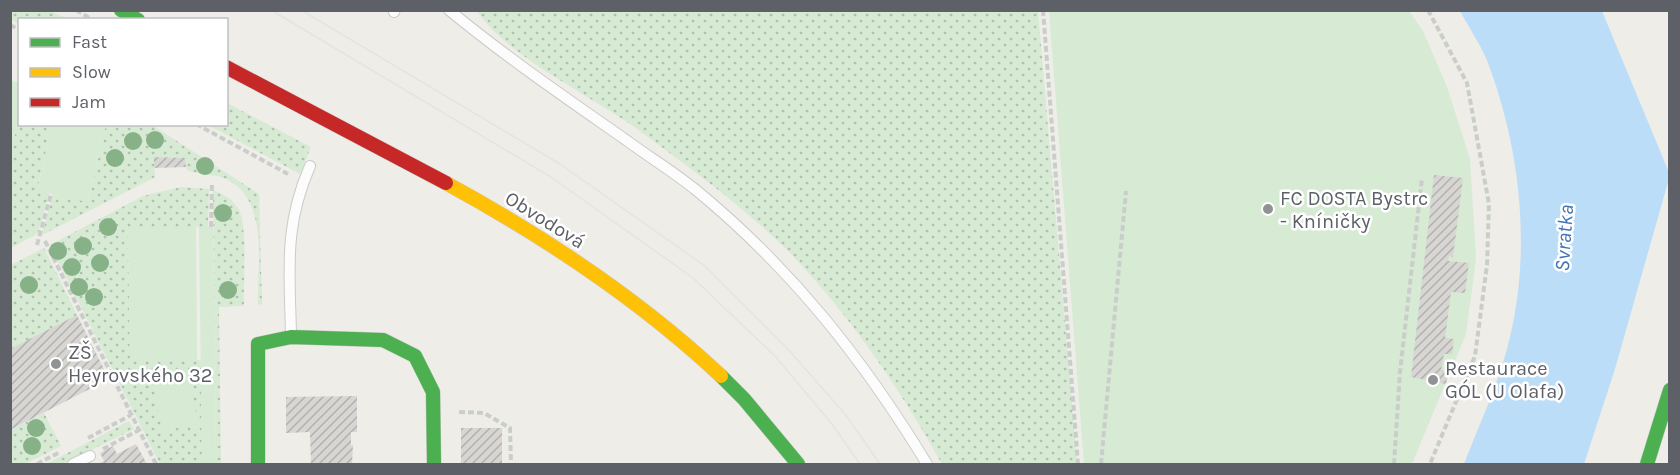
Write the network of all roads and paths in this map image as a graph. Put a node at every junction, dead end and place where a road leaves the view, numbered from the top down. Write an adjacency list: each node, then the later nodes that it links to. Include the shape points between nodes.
1 (76, 10): 6 (path)
2 (121, 10): 7 (main road)
3 (449, 10): 30 (lane, via 494,48 694,189 750,237 827,318 892,407)
4 (1043, 10): 31 (path)
5 (1428, 10): 34 (path, via 1467,83 1489,204 1487,265 1475,356)
6 (90, 18)
7 (135, 18)
8 (228, 68): 29 (main road, Obvodová, via 482,204 643,308 710,364 777,434)
9 (200, 126): 13 (path)
10 (310, 166): 13 (lane)
11 (1422, 178): 33 (path, via 1400,372)
12 (212, 182): 16 (path)
13 (303, 182): 19 (lane, via 289,240)
14 (1126, 191): 32 (path)
15 (51, 194): 18 (path)
16 (211, 227)
17 (45, 241): 22 (path)
18 (37, 245)
19 (291, 338): 21 (main road, via 383,340 415,356 433,392); 26 (main road, via 258,344)
20 (1670, 390): 35 (main road)
21 (433, 411): 27 (main road); 28 (path, via 484,413 510,428)
22 (139, 430): 23 (path); 25 (path)
23 (90, 456): 24 (lane)
24 (73, 465)
25 (156, 465)
26 (258, 465)
27 (434, 465)
28 (511, 465)
29 (798, 465)
30 (927, 465)
31 (1078, 465)
32 (1101, 465)
33 (1394, 465)
34 (1430, 465)
35 (1647, 465)

